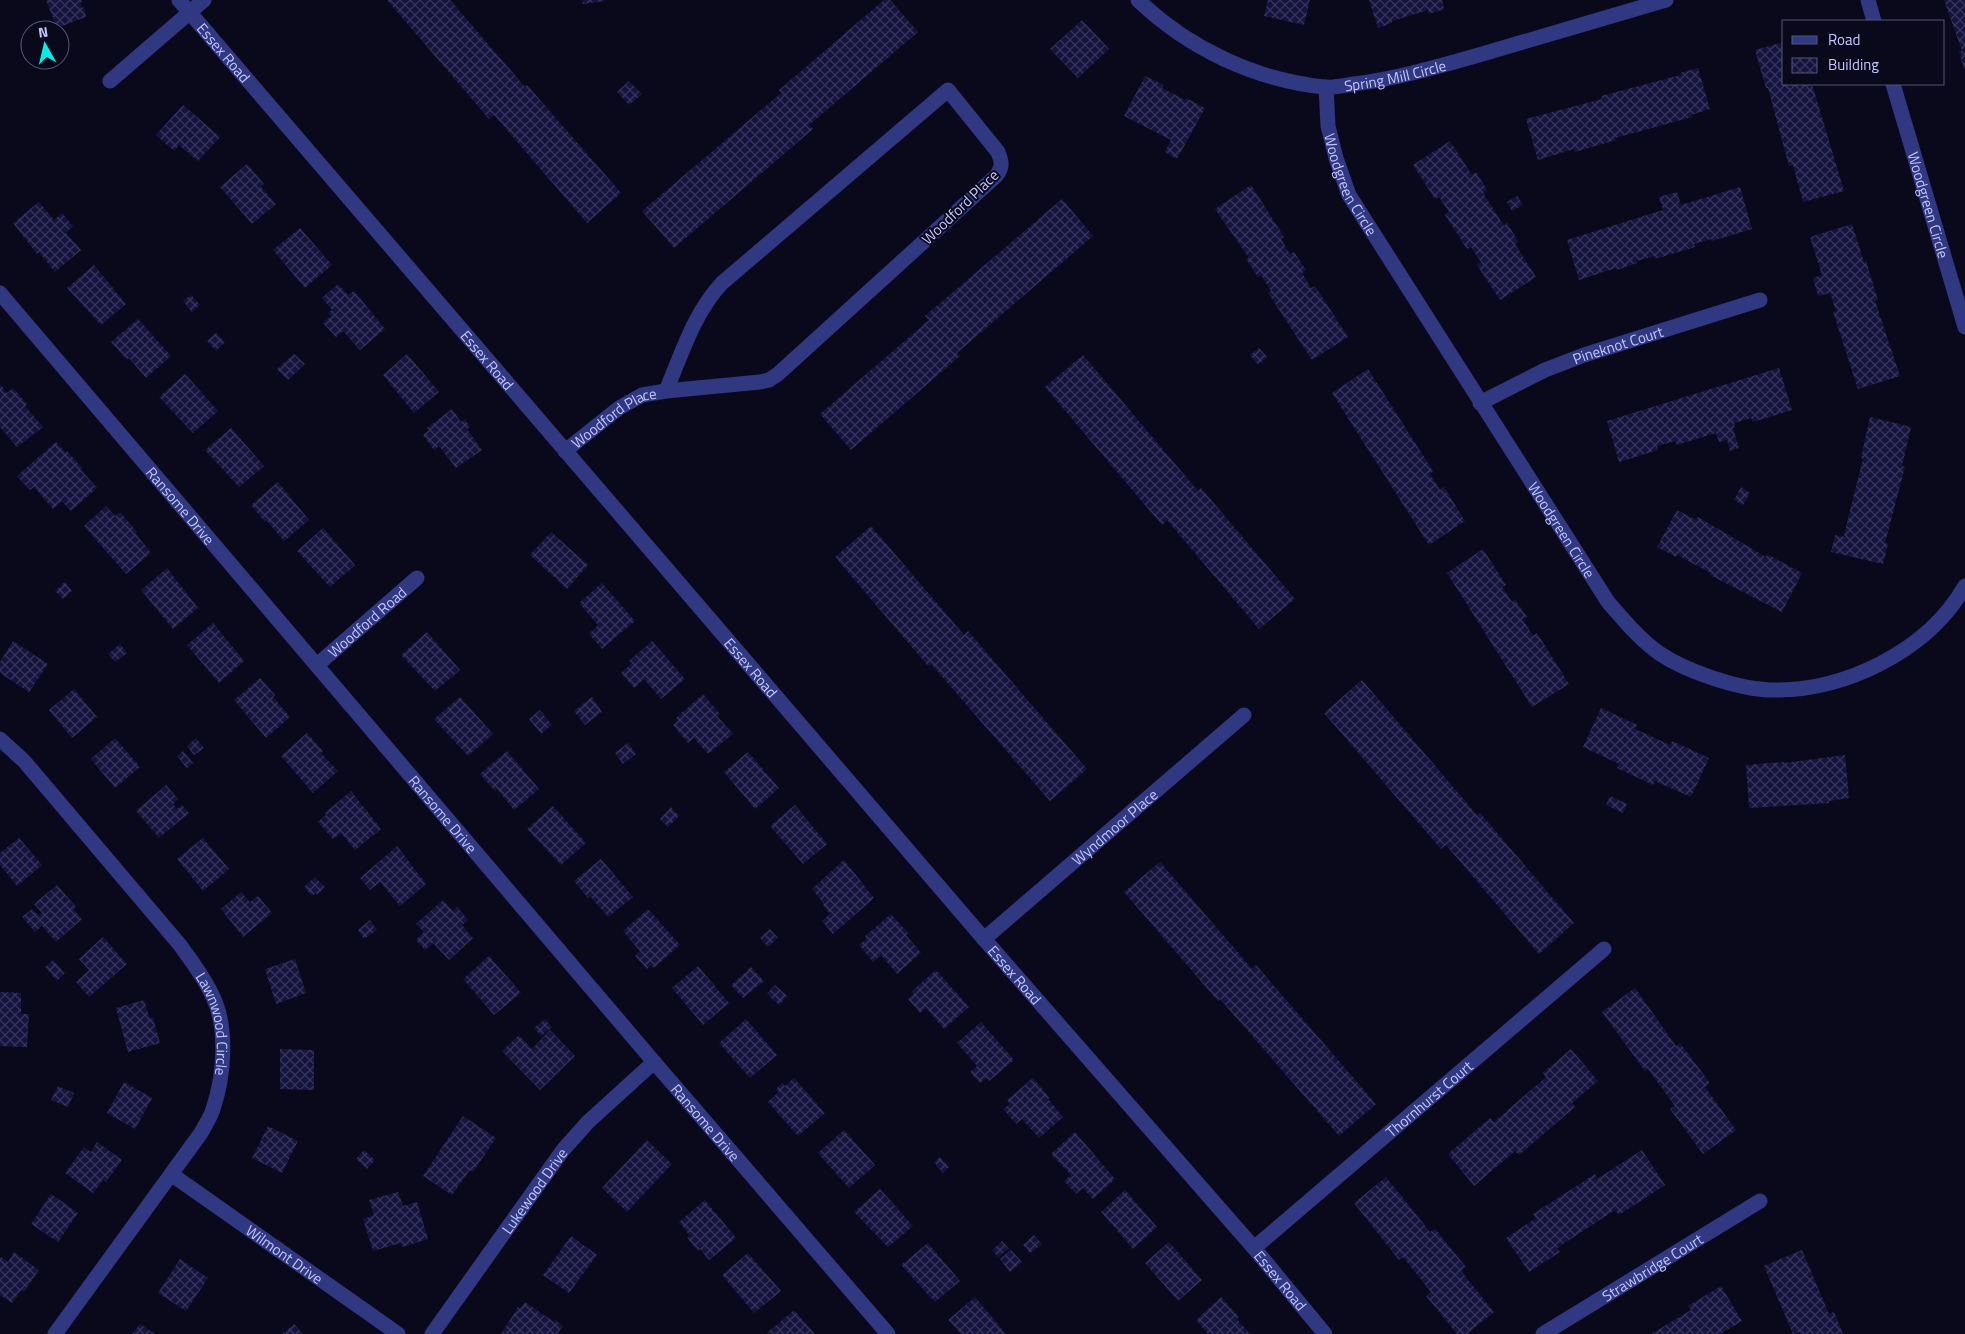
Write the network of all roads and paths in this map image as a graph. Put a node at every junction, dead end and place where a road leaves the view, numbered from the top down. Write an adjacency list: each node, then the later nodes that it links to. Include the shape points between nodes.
1 (179, 0): 6 (street, Essex Road)
2 (204, 0): 6 (street)
3 (1138, 0): 10 (street, Spring Mill Circle, via 1190,42 1233,64 1279,79)
4 (1666, 0): 10 (street, Spring Mill Circle, via 1423,71)
5 (1868, 0): 7 (street)
6 (189, 12): 8 (street); 16 (street, Essex Road)
7 (1874, 20)
8 (110, 81)
9 (1893, 85): 13 (street, Woodgreen Circle)
10 (1326, 87): 15 (street, Woodgreen Circle, via 1328,126 1349,195)
11 (0, 293): 19 (street, Ransome Drive)
12 (1760, 300): 15 (street, Pineknot Court, via 1584,355 1545,370)
13 (1965, 327)
14 (666, 391): 14 (street, Woodford Place, via 698,315 722,283 948,90 998,152 1002,161 996,176 769,380); 16 (street, Woodford Place, via 642,395 619,408)
15 (1480, 403): 18 (street, Woodgreen Circle, via 1608,602 1631,629 1659,653 1688,668 1726,682 1768,690 1810,687 1851,676 1892,657 1931,630 1956,602)
16 (565, 451): 22 (street, Essex Road)
17 (417, 578): 19 (street, Woodford Road)
18 (1965, 586)
19 (317, 665): 24 (street, Ransome Drive)
20 (1244, 715): 22 (street, Wyndmoor Place)
21 (0, 739): 25 (street, Lawnwood Circle, via 24,761 180,945 214,998 222,1030 219,1086 213,1110 201,1133)
22 (984, 939): 27 (street, Essex Road)
23 (1604, 949): 27 (street, Thornhurst Court)
24 (654, 1062): 30 (street, Lukewood Drive, via 588,1122 563,1150); 31 (street, Ransome Drive)
25 (171, 1174): 28 (street, Lawnwood Circle); 29 (street, Wilmont Drive)
26 (1760, 1200): 33 (street, Strawbridge Court)
27 (1254, 1248): 32 (street, Essex Road)
28 (54, 1334)
29 (398, 1334)
30 (432, 1334)
31 (888, 1334)
32 (1325, 1334)
33 (1542, 1334)

